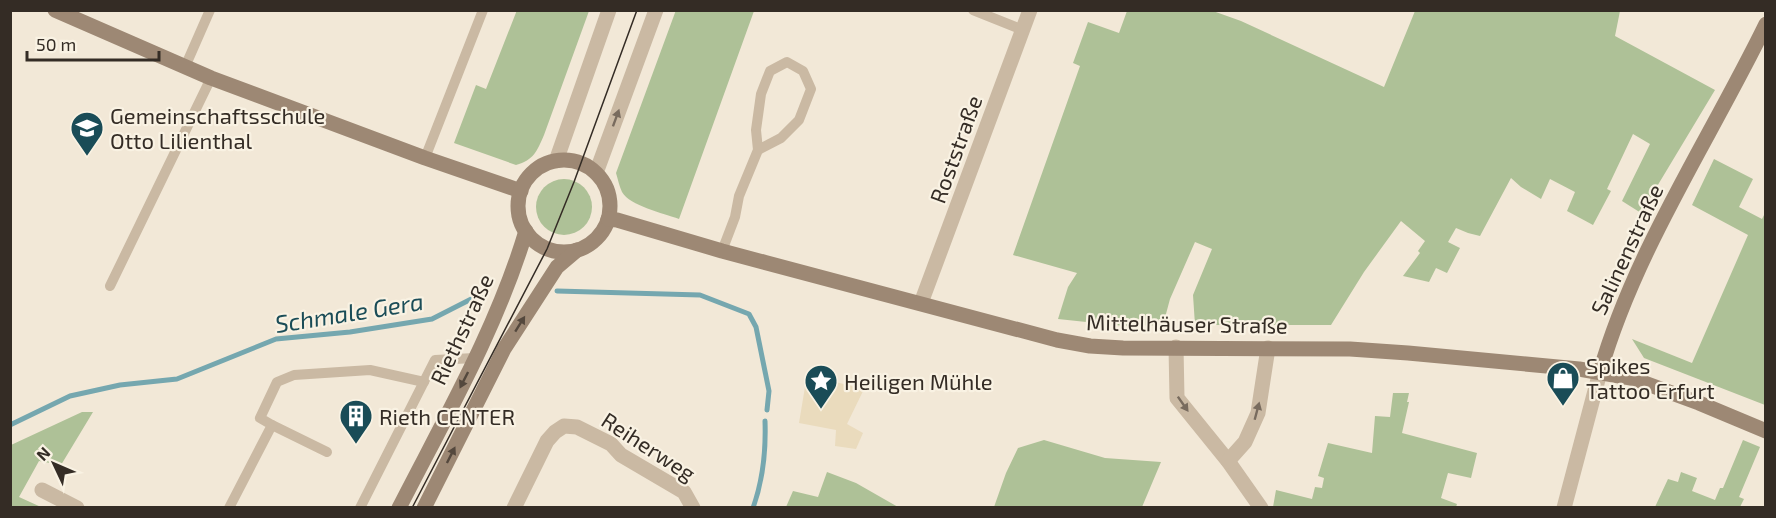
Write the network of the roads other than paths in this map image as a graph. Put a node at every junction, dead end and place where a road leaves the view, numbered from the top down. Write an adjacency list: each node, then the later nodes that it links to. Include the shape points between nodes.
1 (55, 10): 10 (main road)
2 (210, 10): 10 (lane)
3 (483, 10): 13 (lane)
4 (609, 10): 14 (street)
5 (656, 10): 15 (street, one-way to 5)
6 (973, 10): 9 (lane)
7 (1030, 10): 9 (street, Roststraße)
8 (1766, 24): 26 (main road, Salinenstraße, via 1666,211 1623,306)
9 (1023, 30): 22 (street, Roststraße)
10 (185, 67): 11 (main road)
11 (211, 78): 13 (main road); 21 (lane)
12 (758, 150): 12 (lane, via 781,138 799,120 811,89 803,71 787,62 770,70 761,94 756,130); 20 (lane)
13 (425, 158): 16 (main road)
14 (556, 161): 15 (main road, via 573,161); 16 (main road, via 534,171)
15 (596, 173): 17 (main road, via 608,194)
16 (520, 190): 18 (main road, via 518,205)
17 (608, 219): 19 (main road, via 596,238); 20 (main road, Mittelhäuser Straße)
18 (525, 231): 19 (main road, via 547,249); 25 (main road, Riethstraße, via 515,267)
19 (577, 250): 38 (main road, Riethstraße, one-way to 19, via 501,355 556,267)
20 (722, 251): 22 (main road, Mittelhäuser Straße)
21 (110, 286)
22 (921, 303): 23 (main road, Mittelhäuser Straße, via 1068,342 1123,348)
23 (1176, 347): 24 (main road, Mittelhäuser Straße); 31 (street, one-way to 31, via 1177,398)
24 (1268, 348): 26 (main road, Mittelhäuser Straße, via 1408,353); 31 (street, one-way to 24, via 1245,442 1258,413)
25 (475, 358): 27 (lane, via 435,360); 37 (main road, Riethstraße, one-way to 37)
26 (1600, 372): 29 (main road, Mittelhäuser Straße, via 1631,378); 42 (street, Salinenstraße)
27 (424, 382): 28 (lane, via 370,370 294,375 277,382 260,418); 36 (lane, via 372,475)
28 (272, 425): 30 (lane); 35 (lane)
29 (1766, 431)
30 (327, 452)
31 (1228, 460): 41 (street)
32 (42, 490): 33 (street)
33 (56, 502): 34 (street)
34 (77, 507)
35 (229, 507)
36 (360, 507)
37 (399, 507)
38 (424, 507)
39 (514, 507): 40 (street, Reiherweg, via 548,441 564,426 577,427 611,444 621,455 684,492)
40 (693, 507)
41 (1261, 507)
42 (1564, 507)

